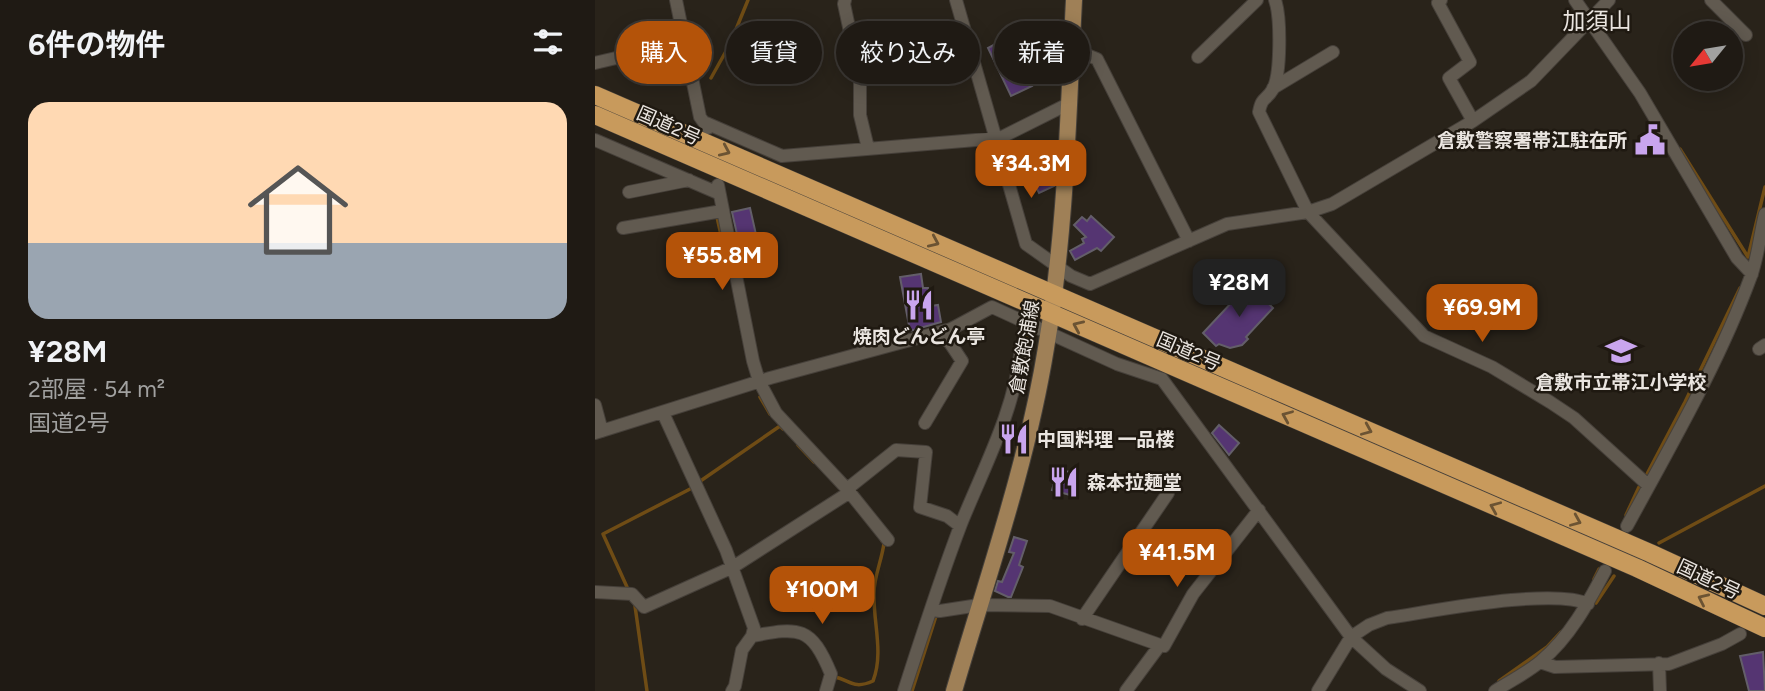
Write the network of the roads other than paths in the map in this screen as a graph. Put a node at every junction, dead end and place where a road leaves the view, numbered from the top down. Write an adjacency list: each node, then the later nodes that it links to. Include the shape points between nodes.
1 (675, 0): 11 (street)
2 (845, 0): 29 (street)
3 (956, 0): 27 (street)
4 (1074, 0): 12 (main road, 倉敷飽浦線)
5 (1257, 0): 17 (street)
6 (1275, 0): 22 (street, via 1280,38)
7 (1441, 0): 26 (street, via 1438,3 1470,62 1449,78)
8 (1575, 0): 13 (street)
9 (1609, 0): 13 (street)
10 (1710, 0): 14 (street)
11 (680, 21)
12 (1073, 21)
13 (1591, 21): 26 (street, via 1531,81); 39 (street, via 1640,93 1737,257)
14 (1746, 36)
15 (1333, 52): 22 (street)
16 (1090, 56): 36 (street, via 1097,59)
17 (1198, 57)
18 (616, 58): 19 (street)
19 (595, 63)
20 (693, 84): 29 (street, via 700,117 707,125 782,156)
21 (1071, 84): 24 (main road, 倉敷飽浦線)
22 (1273, 88): 33 (street, via 1261,101 1259,112)
23 (595, 95): 40 (highway, 国道2号, one-way to 40)
24 (1070, 103): 27 (street, via 1005,137); 38 (main road, 倉敷飽浦線)
25 (595, 115): 41 (highway, 国道2号)
26 (1473, 121): 33 (street, via 1341,199)
27 (992, 138): 29 (street); 38 (street, via 1026,244)
28 (595, 140): 30 (street)
29 (868, 148)
30 (689, 180): 31 (street); 32 (street, via 714,189)
31 (629, 192)
32 (718, 212): 35 (street); 45 (street)
33 (1308, 212): 36 (street, via 1227,224); 50 (street, via 1424,336 1492,367 1558,407)
34 (1765, 214): 39 (street)
35 (623, 228)
36 (1189, 241): 38 (street, via 1090,284)
37 (1765, 266): 39 (street)
38 (1059, 267): 40 (main road, 倉敷飽浦線)
39 (1752, 274): 50 (street)
40 (1054, 295): 41 (main road, 倉敷飽浦線); 62 (highway, 国道2号, one-way to 62)
41 (1051, 314): 43 (main road, 倉敷飽浦線); 65 (highway, 国道2号, one-way to 41)
42 (937, 333): 43 (street, via 992,307); 45 (street); 48 (street, via 962,361)
43 (1048, 333): 53 (street, via 1161,379); 61 (main road, 倉敷飽浦線, via 1025,444)
44 (1021, 348): 54 (street, via 1004,419)
45 (759, 381): 47 (street); 51 (street, via 776,413)
46 (595, 405): 49 (street)
47 (663, 413): 49 (street); 57 (street)
48 (925, 423)
49 (598, 432)
50 (1649, 486): 55 (street)
51 (849, 491): 54 (street, via 895,450 926,452 920,507); 56 (street); 57 (street)
52 (1168, 493): 64 (street)
53 (1259, 510): 68 (street); 69 (street, via 1193,594 1164,646)
54 (960, 526): 63 (street)
55 (1627, 526)
56 (888, 540)
57 (733, 568): 59 (street, via 644,607 632,594); 67 (street)
58 (1605, 571): 60 (street)
59 (595, 592)
60 (1588, 604): 68 (street, via 1535,599 1490,603 1387,618); 70 (street)
61 (979, 605): 63 (street); 64 (street, via 1050,606); 75 (main road, 倉敷飽浦線)
62 (1765, 606)
63 (935, 610): 74 (street)
64 (1082, 620): 69 (street)
65 (1765, 628)
66 (1740, 634): 71 (street, via 1669,664)
67 (753, 636): 72 (street, via 742,650); 73 (street, via 787,629 812,640 831,674)
68 (1351, 637): 77 (street); 78 (street, via 1385,669)
69 (1160, 645): 76 (street)
70 (1540, 662): 71 (street, via 1555,667); 79 (street)
71 (1659, 663): 80 (street)
72 (732, 691)
73 (826, 691)
74 (904, 691)
75 (954, 691)
76 (1126, 691)
77 (1318, 691)
78 (1420, 691)
79 (1495, 691)
80 (1660, 691)

